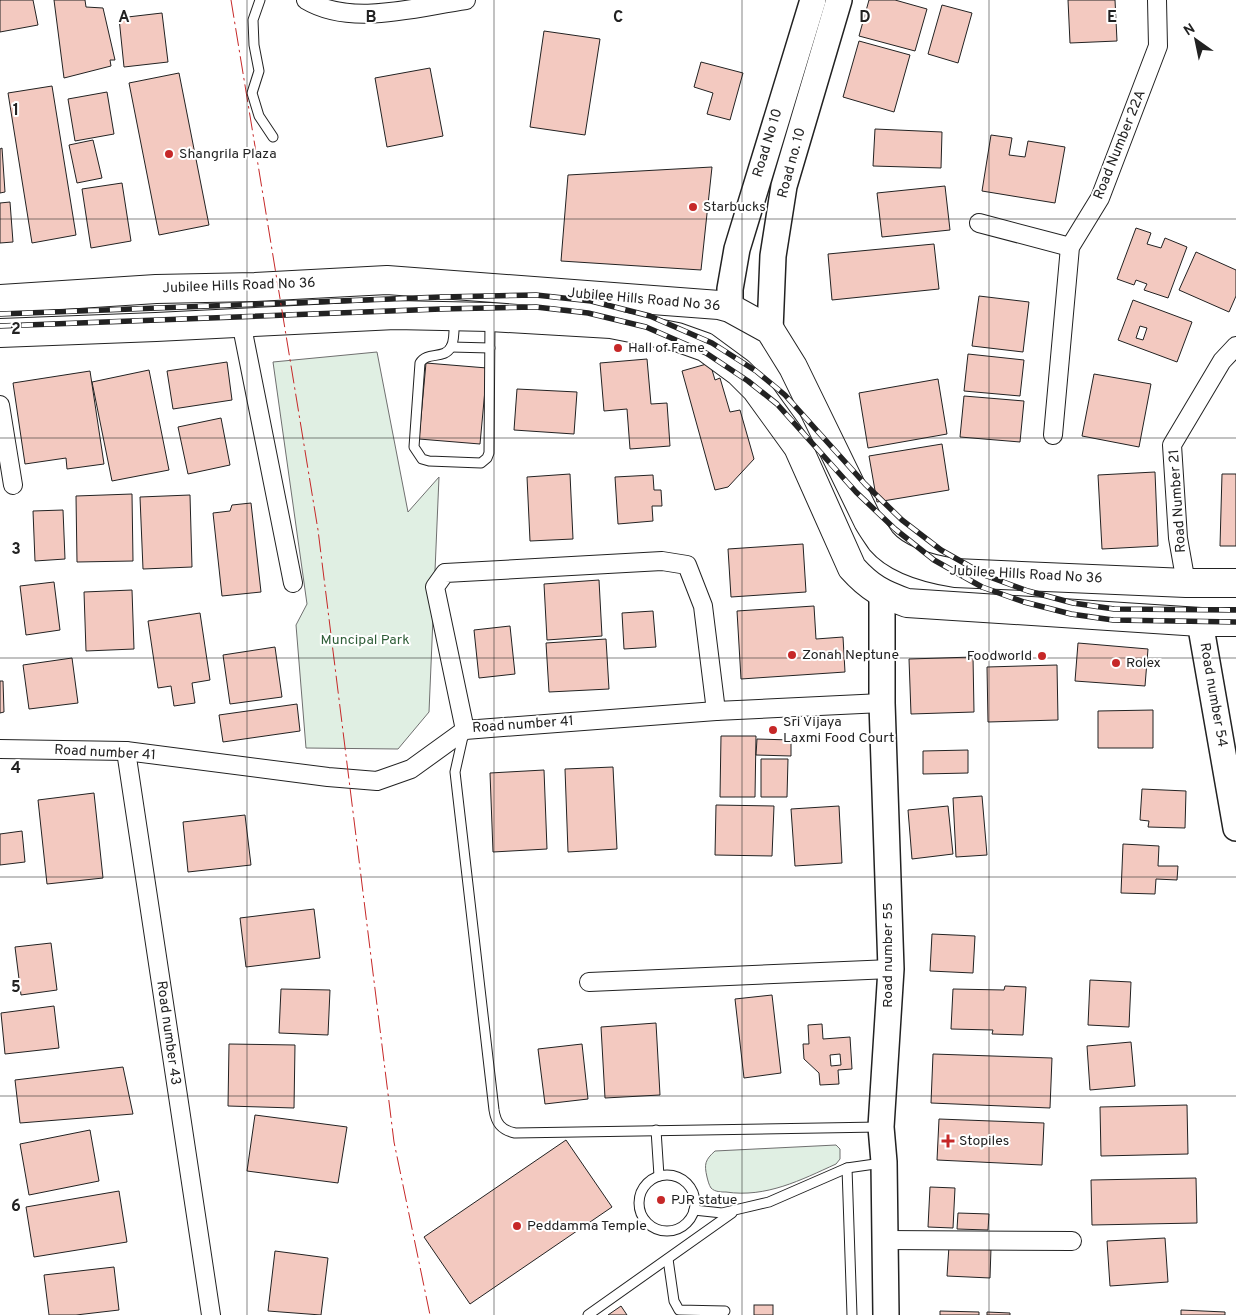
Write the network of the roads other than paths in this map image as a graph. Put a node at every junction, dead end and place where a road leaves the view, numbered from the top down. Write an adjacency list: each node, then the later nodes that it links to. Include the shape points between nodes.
1 (260, 0): 7 (lane, via 254,20 258,71 252,93 259,116)
2 (306, 0): 3 (street, via 341,12 372,14)
3 (466, 0)
4 (813, 0): 10 (street, Road No 10)
5 (839, 0): 11 (street, Road no. 10, via 784,186)
6 (1157, 0): 9 (street, Road Number 22A, via 1158,46 1100,198)
7 (273, 137)
8 (979, 223): 9 (street)
9 (1070, 247): 25 (street, Road Number 22A)
10 (737, 249): 11 (street, via 746,263 754,266); 13 (street, Road No 10)
11 (773, 256): 19 (street, Road no. 10)
12 (156, 289): 13 (main road, Jubilee Hills Road No 36, via 387,280 719,305); 14 (main road, Jubilee Hills Road No 36); 18 (main road)
13 (730, 298): 19 (main road, Jubilee Hills Road No 36)
14 (0, 299)
15 (455, 316): 16 (main road, Jubilee Hills Road No 36); 17 (main road, Jubilee Hills Road No 36, via 395,315); 21 (lane)
16 (490, 317): 23 (lane); 30 (main road, Jubilee Hills Road No 36, via 611,324 677,338 705,347 721,357 756,389 798,447 852,568 865,583)
17 (242, 322): 18 (main road, Jubilee Hills Road No 36); 29 (street)
18 (156, 327): 20 (main road, Jubilee Hills Road No 36)
19 (770, 330): 27 (main road, Jubilee Hills Road No 36, via 793,367 868,521 882,542 902,557 937,570 956,573)
20 (0, 333)
21 (452, 346): 23 (lane); 23 (lane, via 441,355 423,358 420,363 414,447 422,459 429,461 481,463 487,458)
22 (1236, 346): 27 (street, Road Number 21, via 1222,360 1172,445 1178,538)
23 (490, 348)
24 (0, 405): 26 (street)
25 (1054, 435)
26 (13, 485)
27 (1186, 583): 28 (main road, Jubilee Hills Road No 36)
28 (1236, 583)
29 (293, 584)
30 (882, 594): 31 (main road, Jubilee Hills Road No 36, via 907,603); 33 (street, Road number 55)
31 (1200, 622): 32 (main road, Jubilee Hills Road No 36); 38 (street, Road number 54)
32 (1236, 622)
33 (882, 703): 34 (street, Road number 41); 39 (street, Road number 55)
34 (716, 712): 35 (street, Road number 41); 35 (street, via 703,606 687,565 662,561 445,573 436,587)
35 (465, 730): 37 (street, Road number 41, via 411,768 377,780 328,777); 42 (lane, via 455,772 495,1119 507,1132 516,1133)
36 (0, 749): 37 (street, Road number 41)
37 (126, 751): 52 (street, Road number 43)
38 (1236, 828)
39 (891, 969): 40 (street); 41 (street, Road number 55)
40 (589, 982)
41 (881, 1127): 42 (lane); 43 (street, Road number 55)
42 (656, 1130): 45 (lane)
43 (884, 1162): 44 (lane); 48 (street, Road number 55)
44 (847, 1168): 47 (lane, via 768,1202); 54 (lane)
45 (659, 1176): 46 (lane, via 674,1176 686,1183 694,1195); 46 (lane, via 646,1184 639,1196 640,1211 647,1224 660,1230 674,1230 687,1223)
46 (694, 1210): 47 (lane, via 722,1213)
47 (736, 1210): 50 (lane)
48 (885, 1240): 49 (street); 55 (street, Road number 55)
49 (1072, 1241)
50 (668, 1259): 51 (lane, via 674,1301 680,1310); 53 (lane)
51 (725, 1310)
52 (211, 1315)
53 (588, 1315)
54 (852, 1315)
55 (886, 1315)

